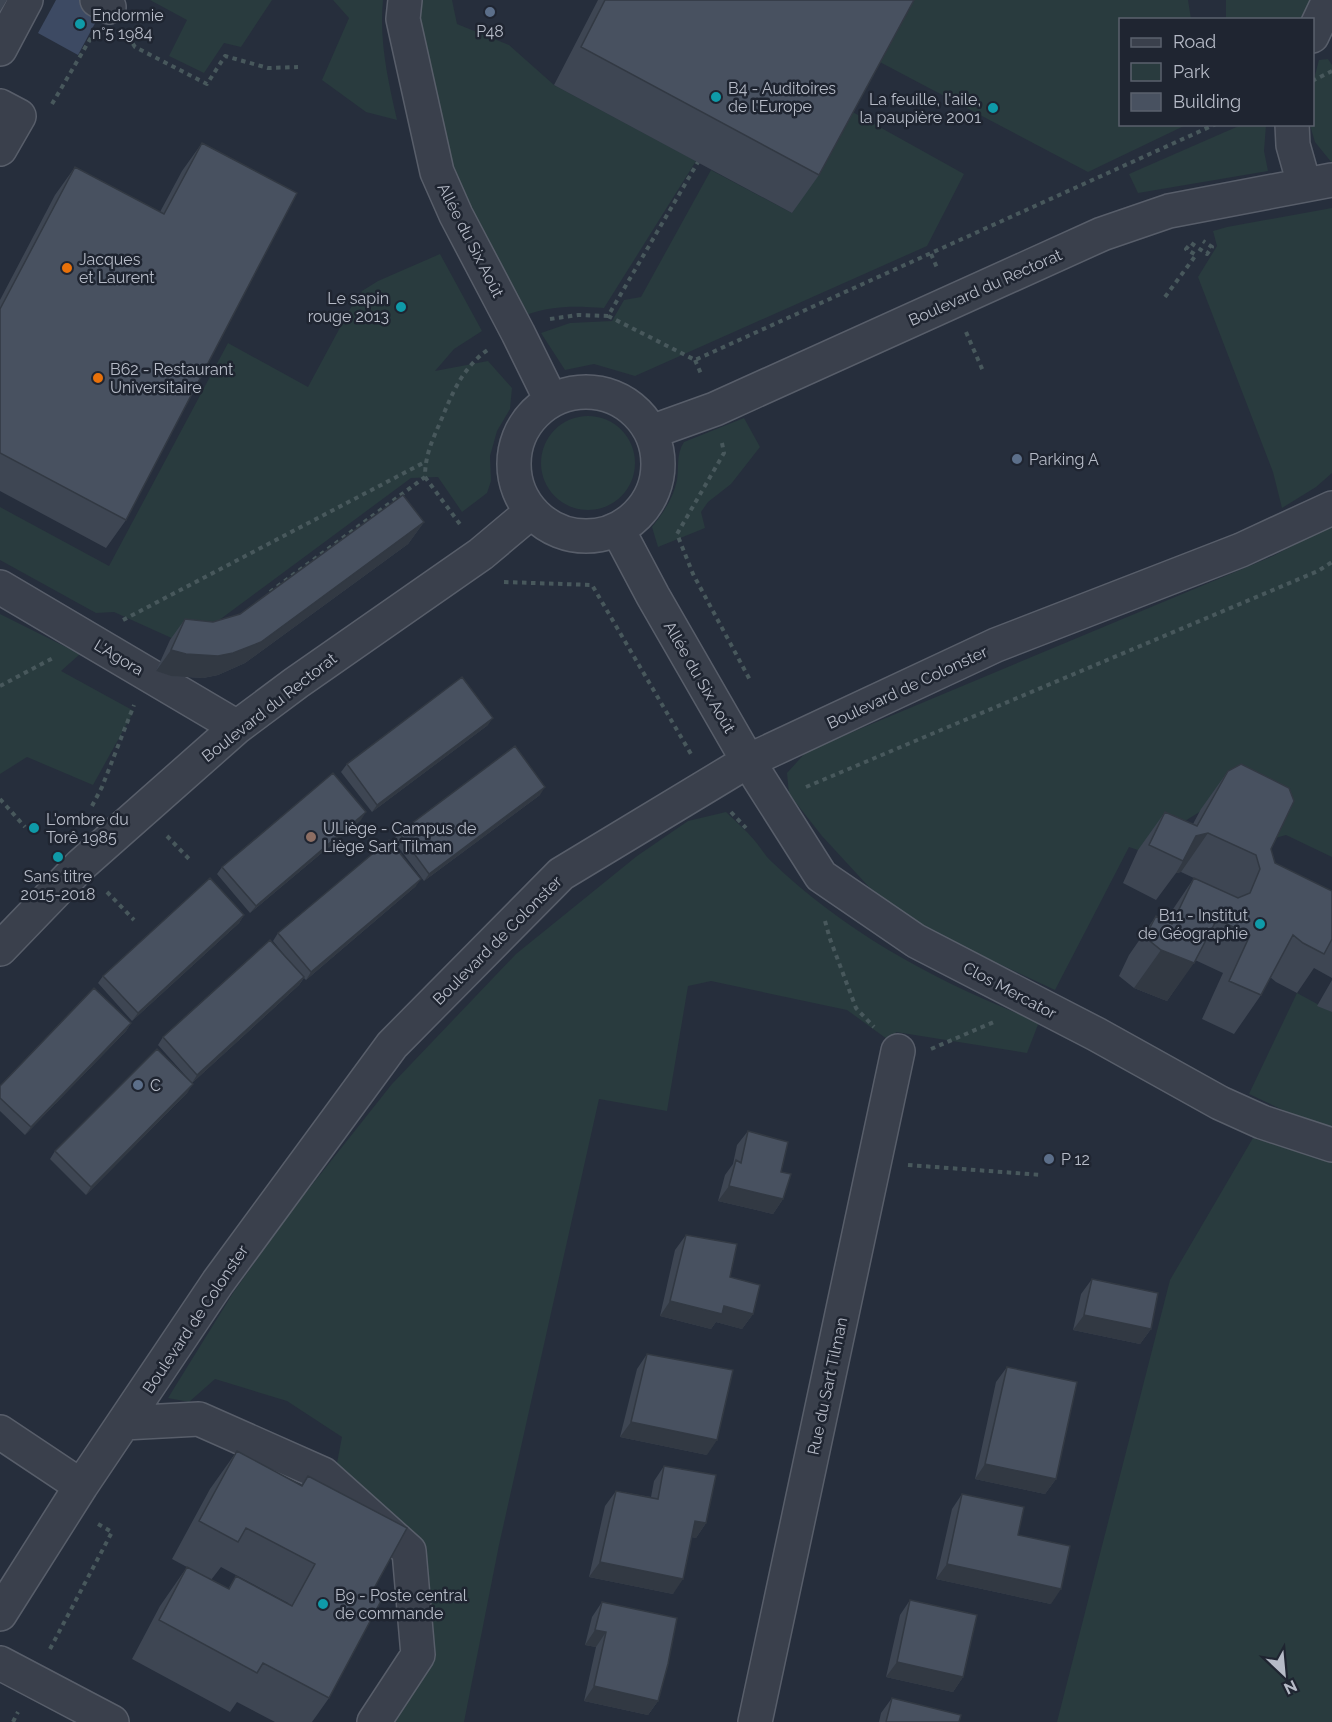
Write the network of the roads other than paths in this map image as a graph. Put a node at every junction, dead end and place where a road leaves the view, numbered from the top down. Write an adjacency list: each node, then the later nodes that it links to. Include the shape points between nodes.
1 (26, 0): 5 (street)
2 (405, 0): 10 (street, Allée du Six Août, via 403,19 437,172)
3 (1329, 0): 4 (street)
4 (1314, 32)
5 (0, 49)
6 (9, 111): 8 (street)
7 (1292, 126): 9 (street, via 1293,145)
8 (0, 149)
9 (1318, 182): 11 (street, Boulevard du Rectorat, via 1169,212 1102,234 715,409)
10 (551, 400): 11 (street, via 579,392 608,395 633,409); 13 (street, via 527,422 514,452 515,484)
11 (651, 432): 14 (street, via 658,460 655,488 640,513)
12 (1332, 508): 17 (street, Boulevard de Colonster, via 1241,550 996,645)
13 (531, 512): 14 (street, via 549,527 571,536 595,537); 16 (street, Boulevard du Rectorat, via 481,555)
14 (618, 530): 17 (street, Allée du Six Août)
15 (0, 587): 16 (street, L'Agora)
16 (237, 728): 18 (street, Boulevard du Rectorat, via 81,865)
17 (748, 761): 20 (street, Clos Mercator, via 821,876 916,941 1241,1113); 21 (street, Boulevard de Colonster, via 561,874 392,1046 218,1282)
18 (0, 949)
19 (898, 1051): 28 (street, Rue du Sart Tilman)
20 (1332, 1145)
21 (124, 1423): 23 (street, Boulevard de Colonster); 27 (street, via 199,1419 323,1474 409,1551 418,1655)
22 (0, 1432): 23 (street)
23 (81, 1486): 24 (street, Boulevard de Colonster)
24 (0, 1614)
25 (0, 1663): 26 (street)
26 (112, 1722)
27 (374, 1722)
28 (755, 1722)

